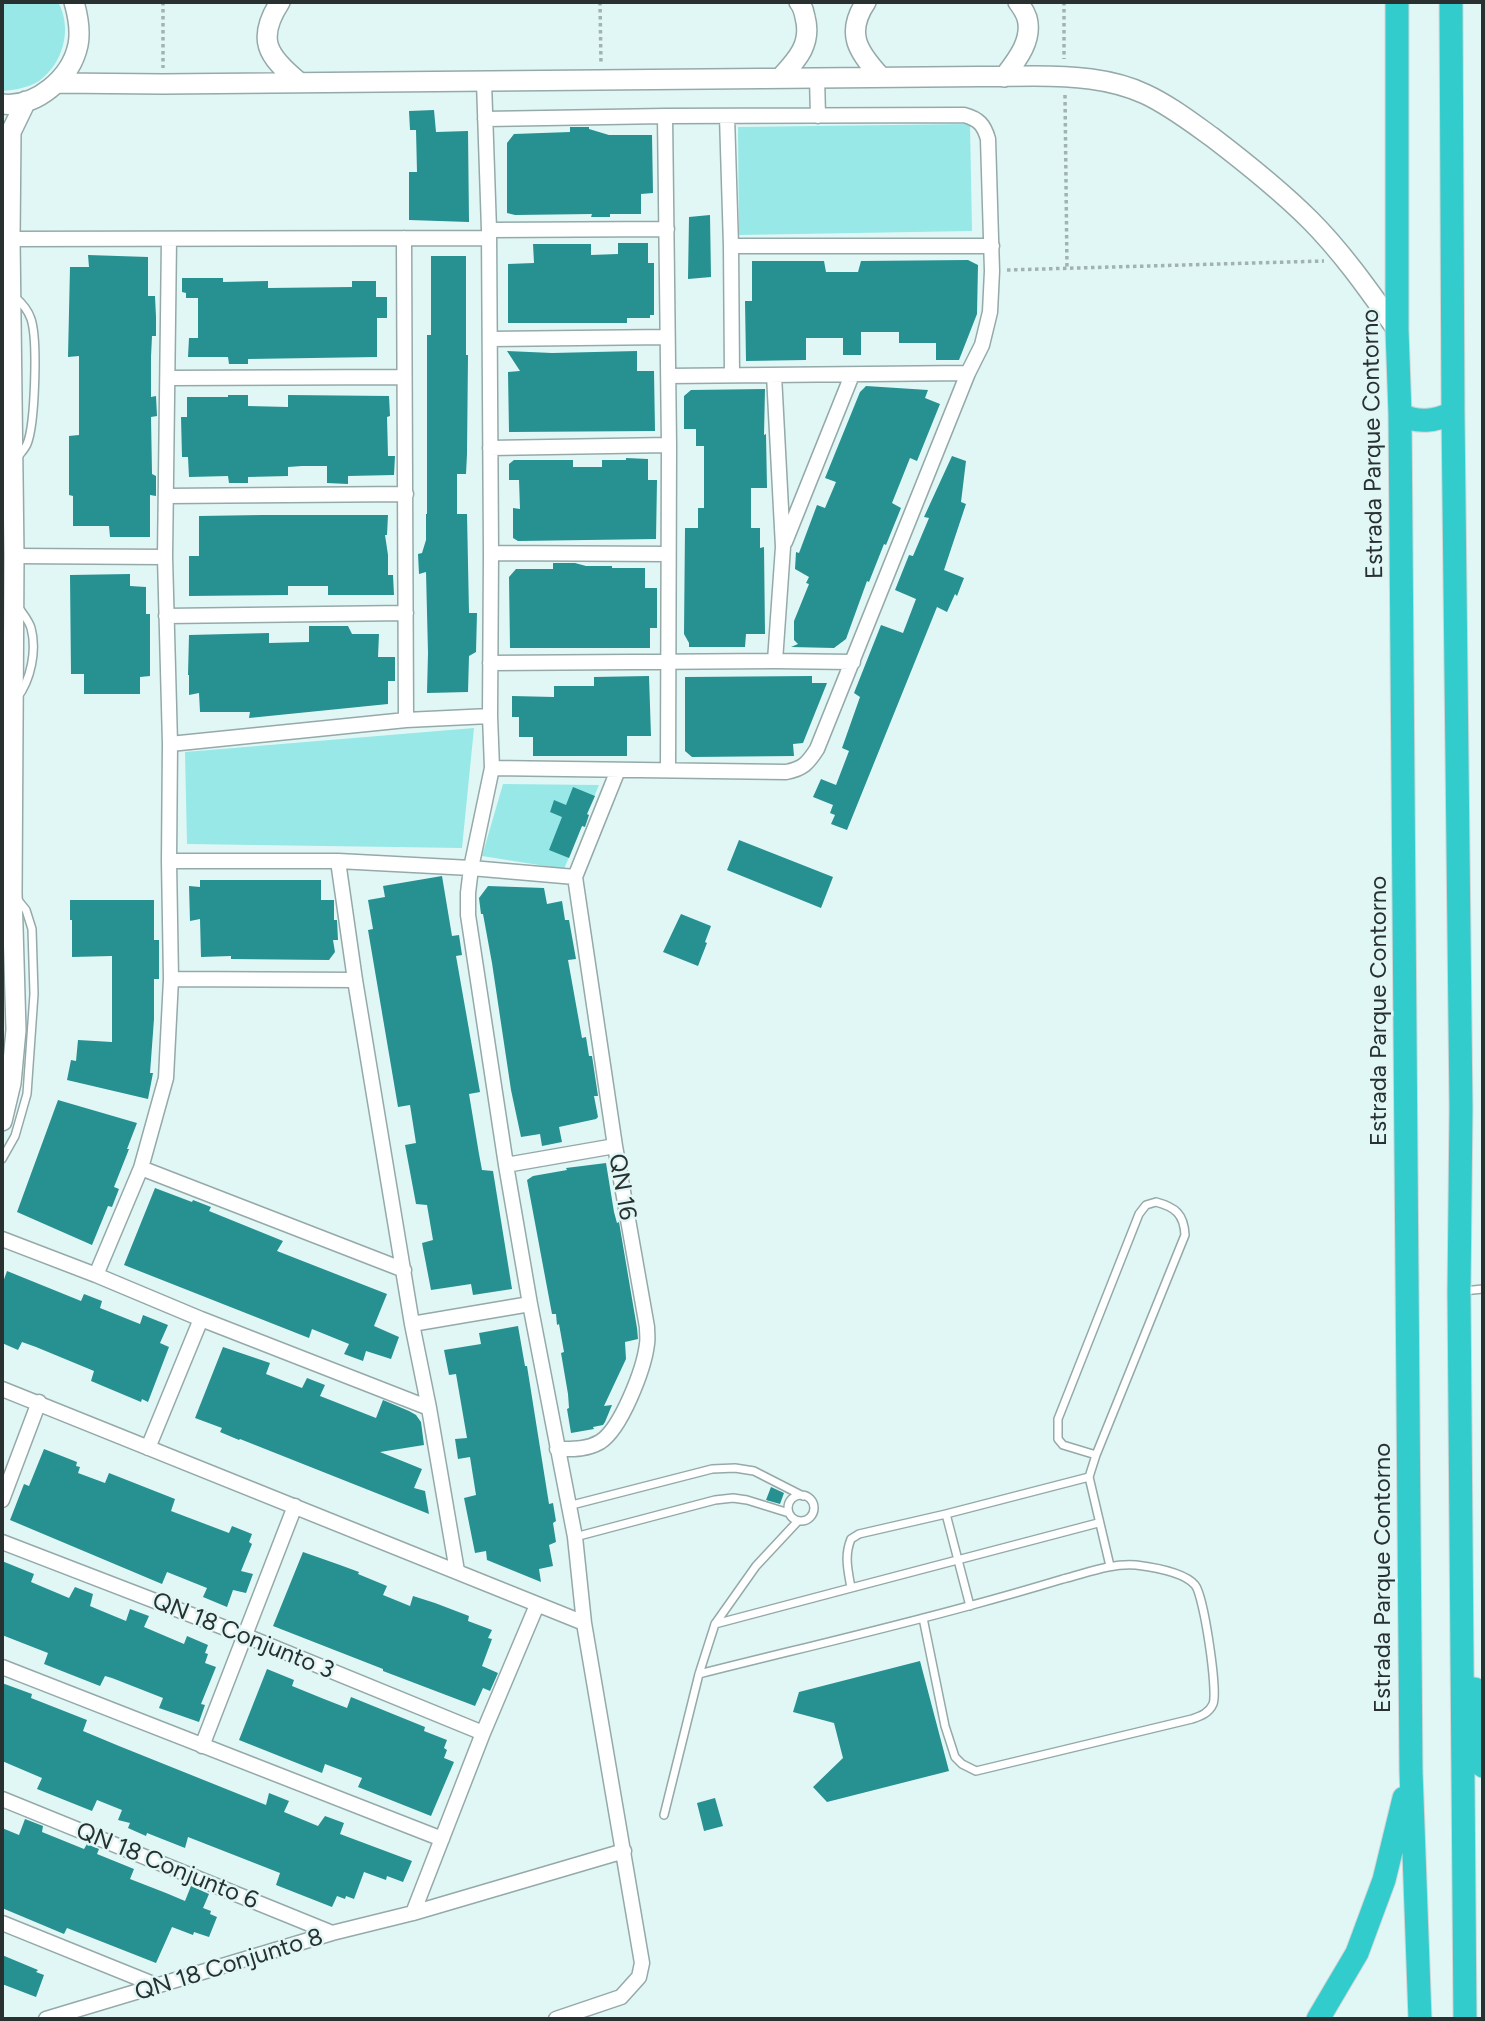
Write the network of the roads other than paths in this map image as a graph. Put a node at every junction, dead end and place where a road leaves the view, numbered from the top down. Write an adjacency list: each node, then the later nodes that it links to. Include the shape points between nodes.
1 (74, 2): 14 (main road, via 78,46)
2 (280, 2): 12 (main road, via 270,17 268,50)
3 (799, 2): 9 (main road, via 807,25 806,43 799,59)
4 (866, 2): 8 (main road, via 855,29 857,44)
5 (1018, 2): 11 (main road, via 1027,18 1027,37 1021,55)
6 (1397, 2): 28 (highway, Estrada Parque Contorno)
7 (1451, 2): 38 (highway)
8 (880, 76): 10 (main road); 11 (main road)
9 (781, 77): 10 (main road); 13 (main road)
10 (817, 77): 19 (street)
11 (1004, 77): 28 (main road, via 1105,81 1144,93 1187,119 1242,159 1311,221 1367,287)
12 (299, 82): 13 (main road); 14 (main road)
13 (484, 82): 20 (street)
14 (57, 83): 15 (main road)
15 (26, 102): 16 (main road); 24 (main road, via 11,132)
16 (2, 104)
17 (665, 116): 18 (street); 20 (street); 21 (street)
18 (727, 116): 19 (street); 26 (street)
19 (818, 116): 27 (street, via 975,118 984,125 988,139)
20 (485, 118): 22 (street)
21 (667, 229): 22 (street); 29 (street)
22 (489, 234): 23 (street); 30 (street)
23 (404, 238): 25 (street); 36 (street)
24 (10, 239): 25 (street); 47 (main road)
25 (169, 239): 37 (street)
26 (732, 246): 27 (street); 32 (street)
27 (992, 246): 31 (street, via 990,312 982,345)
28 (1396, 330): 39 (highway, Estrada Parque Contorno)
29 (667, 337): 30 (street); 35 (street)
30 (489, 339): 41 (street)
31 (968, 373): 34 (street); 53 (street)
32 (732, 375): 33 (street); 35 (street)
33 (774, 375): 34 (street); 44 (street)
34 (852, 375): 44 (street)
35 (668, 376): 40 (street)
36 (404, 377): 37 (street); 42 (street)
37 (167, 378): 43 (street)
38 (1453, 413): 39 (highway, via 1426,421); 79 (highway)
39 (1400, 414): 116 (highway, Estrada Parque Contorno)
40 (670, 445): 41 (street); 46 (street)
41 (490, 448): 45 (street)
42 (406, 494): 43 (street); 49 (street)
43 (167, 496): 48 (street)
44 (783, 547): 51 (street)
45 (491, 553): 46 (street); 54 (street)
46 (668, 554): 52 (street)
47 (14, 556): 48 (street); 61 (main road)
48 (165, 557): 50 (street)
49 (406, 613): 50 (street); 56 (street)
50 (166, 616): 57 (street)
51 (775, 661): 52 (street); 53 (street)
52 (669, 662): 54 (street); 59 (street)
53 (853, 662): 59 (street, via 817,749 798,770)
54 (490, 663): 55 (street)
55 (490, 716): 56 (street); 58 (street)
56 (406, 720): 57 (street)
57 (170, 744): 63 (street)
58 (492, 768): 60 (street); 65 (street)
59 (668, 769): 60 (street)
60 (618, 770): 66 (street)
61 (7, 819): 62 (main road)
62 (7, 842): 67 (main road)
63 (169, 861): 64 (street); 68 (street)
64 (338, 861): 65 (street); 69 (street)
65 (471, 868): 66 (street); 73 (street, via 468,915)
66 (575, 877): 71 (street, QN 16)
67 (12, 893): 70 (main road, via 16,1030); 72 (lane, via 26,910 32,929 34,994 26,1094 15,1136)
68 (171, 979): 69 (street); 74 (street, via 166,1078)
69 (355, 980): 76 (street)
70 (2, 1121)
71 (615, 1146): 73 (street); 87 (street, QN 16, via 648,1343 613,1430 583,1448)
72 (2, 1160)
73 (506, 1165): 80 (street)
74 (141, 1168): 76 (street); 77 (street)
75 (2, 1239): 77 (street)
76 (404, 1270): 82 (street)
77 (96, 1275): 81 (street)
78 (1483, 1289): 79 (lane)
79 (1459, 1292): 102 (highway)
80 (530, 1304): 82 (street); 87 (street)
81 (201, 1319): 85 (street); 86 (street)
82 (412, 1324): 85 (street)
83 (2, 1389): 84 (street)
84 (39, 1402): 86 (street); 91 (street)
85 (429, 1408): 103 (street)
86 (148, 1448): 92 (street)
87 (557, 1449): 93 (street)
88 (1096, 1455): 88 (lane, via 1185,1235 1184,1224 1168,1205 1146,1205 1139,1214 1058,1419 1058,1439 1063,1445); 89 (lane)
89 (1089, 1477): 95 (lane); 97 (lane)
90 (803, 1496): 93 (lane, via 754,1471 712,1469); 94 (lane, via 789,1503); 96 (lane, via 814,1508 809,1519)
91 (2, 1500)
92 (295, 1506): 103 (street); 110 (street)
93 (568, 1506): 98 (street)
94 (789, 1513): 96 (lane); 98 (lane, via 733,1498 715,1500)
95 (946, 1514): 100 (lane); 104 (lane, via 851,1539 846,1560)
96 (798, 1521): 109 (lane, via 755,1566)
97 (1098, 1523): 100 (lane); 101 (lane)
98 (575, 1537): 108 (street)
99 (2, 1542): 110 (street, QN 18 Conjunto 3)
100 (957, 1561): 104 (lane); 106 (lane)
101 (1110, 1566): 106 (lane); 107 (lane, via 1159,1569 1186,1577 1196,1586 1215,1685 1214,1701 1203,1715 981,1771 970,1769 955,1757 945,1726)
102 (1461, 1566): 115 (highway); 129 (highway)
103 (457, 1571): 105 (street)
104 (851, 1588): 109 (lane)
105 (537, 1605): 108 (street); 113 (street)
106 (970, 1606): 107 (lane)
107 (923, 1618): 112 (lane)
108 (584, 1623): 120 (street)
109 (715, 1624): 112 (lane)
110 (246, 1636): 113 (street, QN 18 Conjunto 3); 114 (street)
111 (2, 1667): 114 (street)
112 (699, 1674): 118 (lane)
113 (483, 1733): 119 (street)
114 (202, 1746): 119 (street)
115 (1483, 1766)
116 (1411, 1772): 127 (highway, via 1380,1892 1357,1953); 128 (highway, Estrada Parque Contorno)
117 (2, 1799): 123 (street, QN 18 Conjunto 6)
118 (664, 1815)
119 (442, 1839): 121 (street)
120 (624, 1850): 121 (street, QN 18 Conjunto 8); 126 (street, via 642,1964 639,1978 621,1997)
121 (413, 1913): 123 (street, QN 18 Conjunto 8)
122 (2, 1923): 124 (street)
123 (332, 1933): 124 (street, QN 18 Conjunto 8)
124 (158, 1986): 125 (street, QN 18 Conjunto 8)
125 (46, 2019)
126 (556, 2019)
127 (1318, 2019)
128 (1420, 2019)
129 (1465, 2019)

